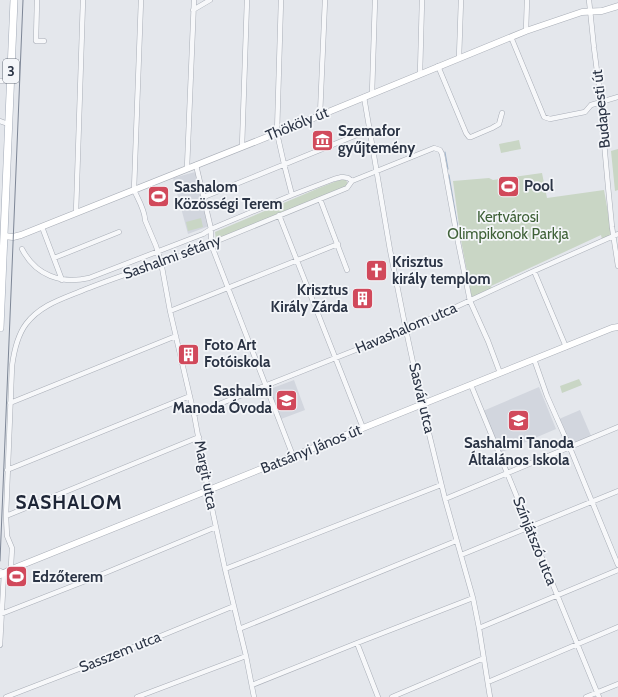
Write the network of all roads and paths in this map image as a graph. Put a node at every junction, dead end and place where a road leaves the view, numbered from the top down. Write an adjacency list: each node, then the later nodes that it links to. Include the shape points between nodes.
1 (14, 0): 25 (main road, 3)
2 (37, 0): 20 (street, via 36,41)
3 (83, 0): 47 (street)
4 (141, 0): 43 (street)
5 (194, 0): 16 (street)
6 (210, 0): 16 (street)
7 (247, 0): 36 (street)
8 (281, 0): 35 (street)
9 (324, 0): 31 (street)
10 (375, 0): 26 (street)
11 (422, 0): 23 (street)
12 (461, 0): 21 (street)
13 (527, 0): 18 (street)
14 (589, 0): 17 (street, Budapesti út)
15 (618, 6): 17 (street, Thököly út, via 602,11)
16 (193, 10): 39 (street)
17 (590, 11): 18 (street, Thököly út); 29 (street, Budapesti út)
18 (526, 31): 19 (street, Thököly út)
19 (511, 37): 21 (street, Thököly út); 29 (street, via 544,117 550,119 585,112 591,105)
20 (44, 42)
21 (459, 58): 22 (street, Thököly út)
22 (438, 66): 23 (street, Thököly út); 30 (street, via 469,137 499,124)
23 (420, 74): 26 (street, Thököly út)
24 (0, 81): 25 (street)
25 (10, 81): 33 (main road, 3)
26 (372, 94): 27 (street, Thököly út)
27 (364, 97): 31 (street, Thököly út); 34 (street, Sasvár utca)
28 (618, 97): 29 (street)
29 (602, 102): 52 (street, Budapesti út, via 612,227)
30 (502, 113)
31 (320, 115): 35 (street, Thököly út)
32 (0, 121): 33 (street)
33 (8, 124): 41 (main road, 3)
34 (369, 130): 37 (street); 40 (street, Sasvár utca)
35 (276, 133): 36 (street, Thököly út); 37 (street)
36 (242, 147): 38 (street, Thököly út)
37 (284, 164): 44 (street); 45 (street)
38 (196, 165): 39 (street, Thököly út); 45 (street)
39 (187, 168): 43 (street, Thököly út)
40 (376, 171): 42 (street, Sashalmi sétány); 69 (street, Sashalmi sétány, via 434,148 441,151); 73 (street, Sasvár utca)
41 (3, 181): 53 (main road, 3)
42 (352, 181): 44 (street, Sashalmi sétány, via 342,177); 46 (street, Sashalmi sétány, via 347,188)
43 (134, 190): 47 (street, Thököly út); 57 (street, Margit utca, via 151,228)
44 (292, 195): 50 (street, Sashalmi sétány)
45 (204, 197): 50 (street)
46 (320, 199): 48 (street, Sashalmi sétány); 55 (street)
47 (76, 213): 49 (street, Thököly út)
48 (279, 215): 54 (street, Sashalmi sétány); 59 (street)
49 (42, 227): 53 (street, Thököly út, via 16,236); 58 (street)
50 (211, 228): 54 (street); 57 (street, Sashalmi sétány, via 203,234)
51 (119, 232): 58 (street)
52 (616, 234): 61 (street, Budapesti út); 63 (street, Havashalom utca)
53 (2, 236): 65 (main road, 3)
54 (211, 244): 60 (street, Sashalmi sétány); 68 (street)
55 (338, 244): 59 (street); 62 (street)
56 (22, 249): 66 (street, via 35,266 48,275)
57 (158, 252): 60 (street, Margit utca); 64 (street, Sashalmi sétány)
58 (54, 258): 66 (street)
59 (297, 261): 68 (street); 76 (street)
60 (161, 262): 67 (street, Sashalmi sétány); 70 (street, Margit utca)
61 (618, 266)
62 (348, 270)
63 (534, 271): 69 (street, Havashalom utca); 75 (street)
64 (101, 274): 66 (street, Sashalmi sétány, via 83,280); 67 (street)
65 (1, 277): 72 (main road, 3)
66 (62, 280)
67 (104, 282): 82 (street, Sashalmi sétány, via 55,302 29,320 13,356)
68 (228, 288): 70 (street); 80 (street)
69 (470, 301): 73 (street, Havashalom utca); 78 (street)
70 (170, 311): 74 (street, Margit utca)
71 (618, 327): 75 (street, Batsányi János út)
72 (0, 328)
73 (406, 330): 76 (street, Havashalom utca); 83 (street, Sasvár utca)
74 (176, 336): 81 (street, Margit utca); 82 (street)
75 (566, 347): 77 (street, Batsányi János út)
76 (335, 358): 80 (street, Havashalom utca); 86 (street)
77 (534, 359): 78 (street, Batsányi János út); 88 (street)
78 (500, 373): 79 (street, Batsányi János út)
79 (471, 385): 83 (street, Batsányi János út); 91 (street, Színjátszó utca)
80 (266, 386): 84 (street, Havashalom utca); 89 (street)
81 (190, 396): 84 (street, Margit utca); 90 (street)
82 (10, 403): 90 (street, Sashalmi sétány)
83 (423, 404): 86 (street, Batsányi János út); 92 (street, Sasvár utca)
84 (194, 414): 87 (street, Margit utca)
85 (618, 427): 88 (street)
86 (363, 428): 89 (street, Batsányi János út)
87 (199, 437): 93 (street, Margit utca); 97 (street)
88 (570, 448): 91 (street); 96 (street)
89 (293, 456): 93 (street, Batsányi János út)
90 (7, 470): 97 (street, Sashalmi sétány)
91 (507, 473): 95 (street); 99 (street, Színjátszó utca)
92 (441, 484): 95 (street, Sasvár utca); 104 (street)
93 (208, 490): 98 (street, Margit utca); 103 (street, Batsányi János út)
94 (618, 491): 96 (street)
95 (445, 499): 100 (street, Sasvár utca)
96 (591, 502): 99 (street); 102 (street)
97 (6, 516): 103 (street, Sashalmi sétány, via 7,536 12,548)
98 (216, 527): 104 (street, Margit utca); 110 (street)
99 (529, 527): 101 (street); 107 (street, Színjátszó utca)
100 (456, 541): 101 (street, Sasvár utca); 113 (street)
101 (461, 556): 108 (street, Sasvár utca)
102 (618, 565)
103 (12, 569): 106 (street, Batsányi János út)
104 (225, 569): 109 (street, Margit utca)
105 (618, 570): 107 (street)
106 (1, 573): 110 (street)
107 (557, 595): 112 (street); 115 (street, Színjátszó utca)
108 (473, 598): 112 (street, Sasvár utca); 114 (street)
109 (234, 606): 113 (street, Margit utca); 123 (street, Sasszem utca)
110 (1, 614): 116 (street)
111 (618, 627): 115 (street)
112 (479, 628): 118 (street, Sasvár utca)
113 (240, 629): 117 (street, Margit utca)
114 (357, 643): 121 (street); 126 (street)
115 (577, 644): 119 (street); 122 (street, Színjátszó utca)
116 (0, 645)
117 (246, 656): 121 (street, Margit utca); 124 (street)
118 (484, 658): 119 (street, Sasvár utca); 127 (street)
119 (488, 682): 128 (street, Sasvár utca)
120 (618, 684): 122 (street)
121 (252, 685): 125 (street, Margit utca)
122 (598, 695): 129 (street)
123 (6, 697)
124 (137, 697)
125 (254, 697)
126 (378, 697)
127 (392, 697)
128 (490, 697)
129 (586, 697)

